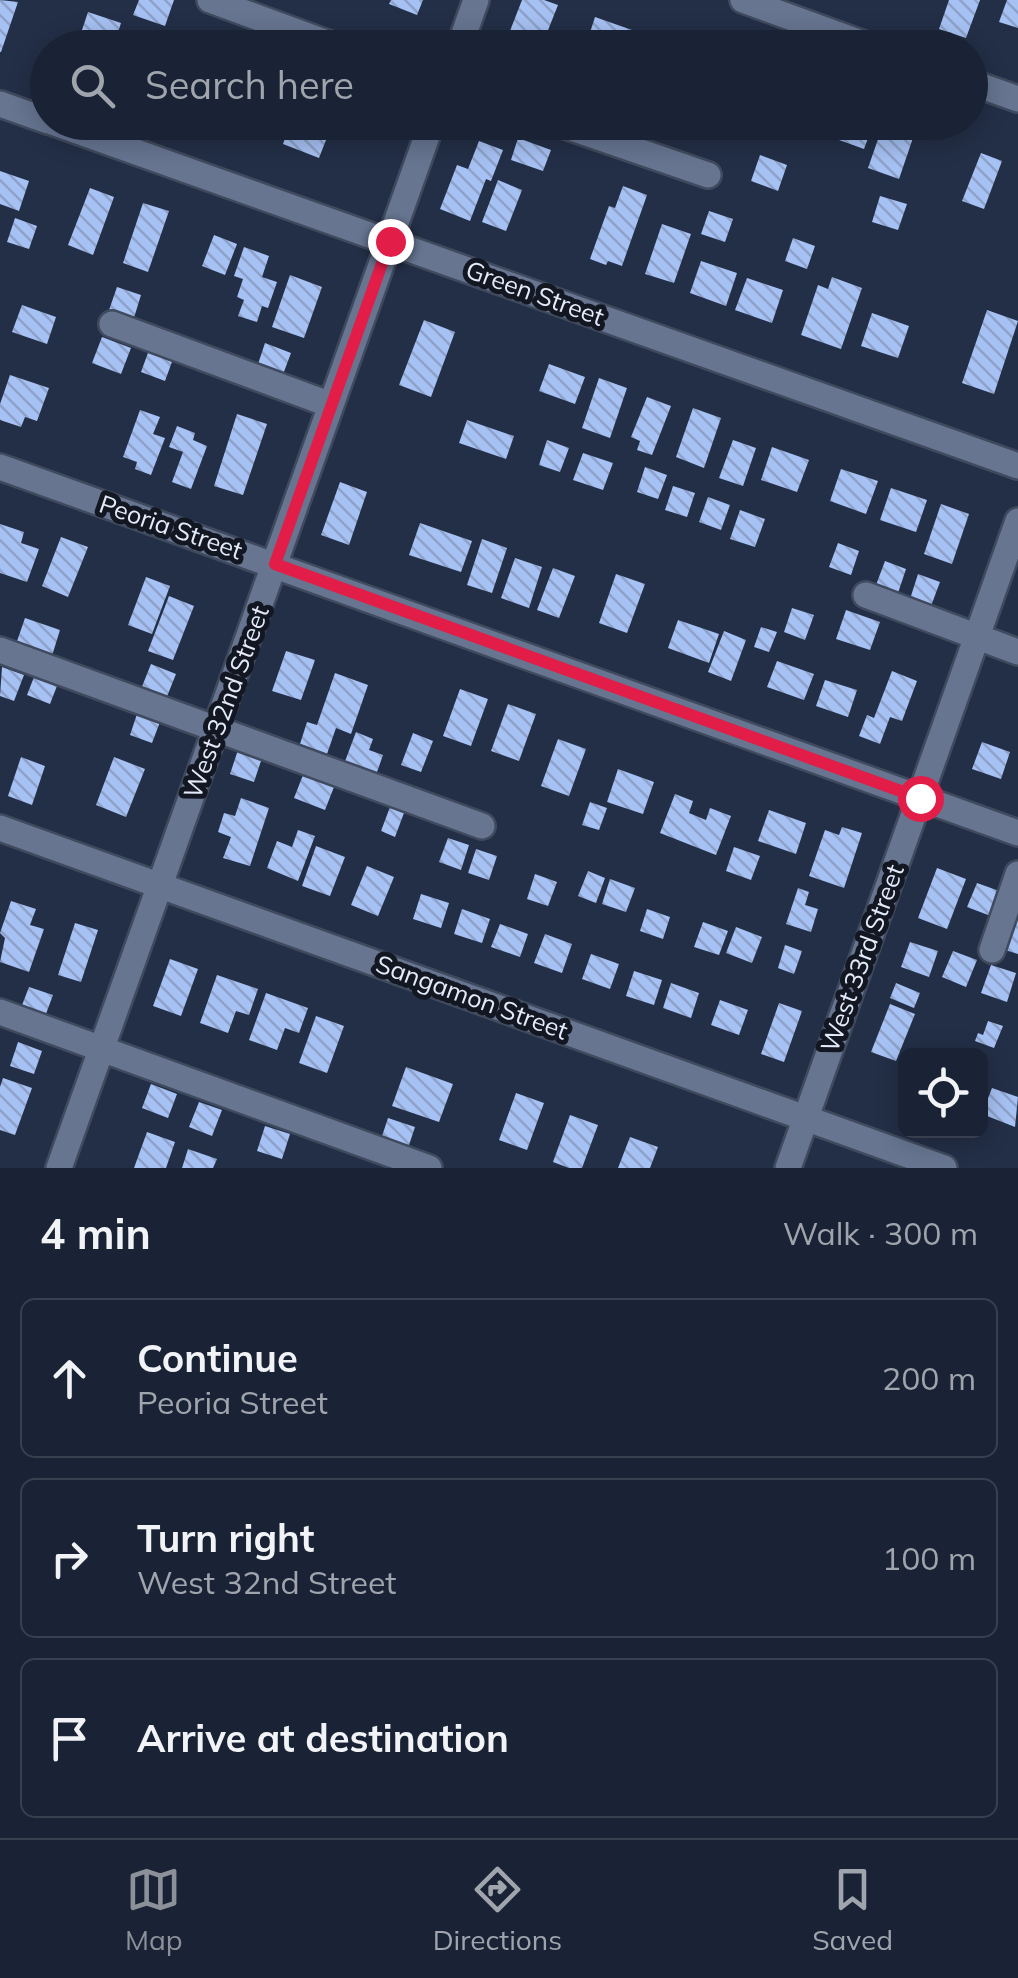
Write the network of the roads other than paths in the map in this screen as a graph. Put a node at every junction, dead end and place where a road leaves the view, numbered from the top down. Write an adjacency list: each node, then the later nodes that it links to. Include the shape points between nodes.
1 (210, 0): 4 (street)
2 (476, 0): 5 (street)
3 (742, 0): 6 (street)
4 (292, 30)
5 (465, 30)
6 (824, 30)
7 (988, 88): 8 (street)
8 (1018, 99)
9 (0, 104): 10 (street, Green Street)
10 (30, 115)
11 (101, 140): 15 (street, Green Street)
12 (426, 140): 15 (street, West 32nd Street)
13 (606, 140): 14 (street)
14 (708, 175)
15 (390, 241): 17 (street, West 32nd Street); 18 (street, Green Street)
16 (112, 324): 17 (street)
17 (331, 405): 21 (street, West 32nd Street)
18 (1018, 466)
19 (0, 467): 21 (street, Peoria Street)
20 (1018, 521): 23 (street, West 33rd Street)
21 (275, 564): 26 (street, West 32nd Street); 27 (street, Peoria Street)
22 (866, 596): 23 (street)
23 (977, 636): 25 (street); 27 (street, West 33rd Street)
24 (0, 650): 26 (street)
25 (1018, 652)
26 (216, 731): 28 (street); 32 (street, West 32nd Street)
27 (920, 798): 30 (street, Peoria Street); 36 (street, West 33rd Street)
28 (482, 826)
29 (0, 828): 32 (street, Sangamon Street)
30 (1018, 833)
31 (1018, 874): 33 (street)
32 (160, 884): 35 (street, West 32nd Street); 36 (street, Sangamon Street)
33 (992, 950)
34 (0, 1012): 35 (street)
35 (102, 1048): 37 (street, West 32nd Street); 38 (street)
36 (806, 1118): 39 (street, West 33rd Street); 40 (street, Sangamon Street)
37 (59, 1168)
38 (429, 1168)
39 (788, 1168)
40 (944, 1168)

